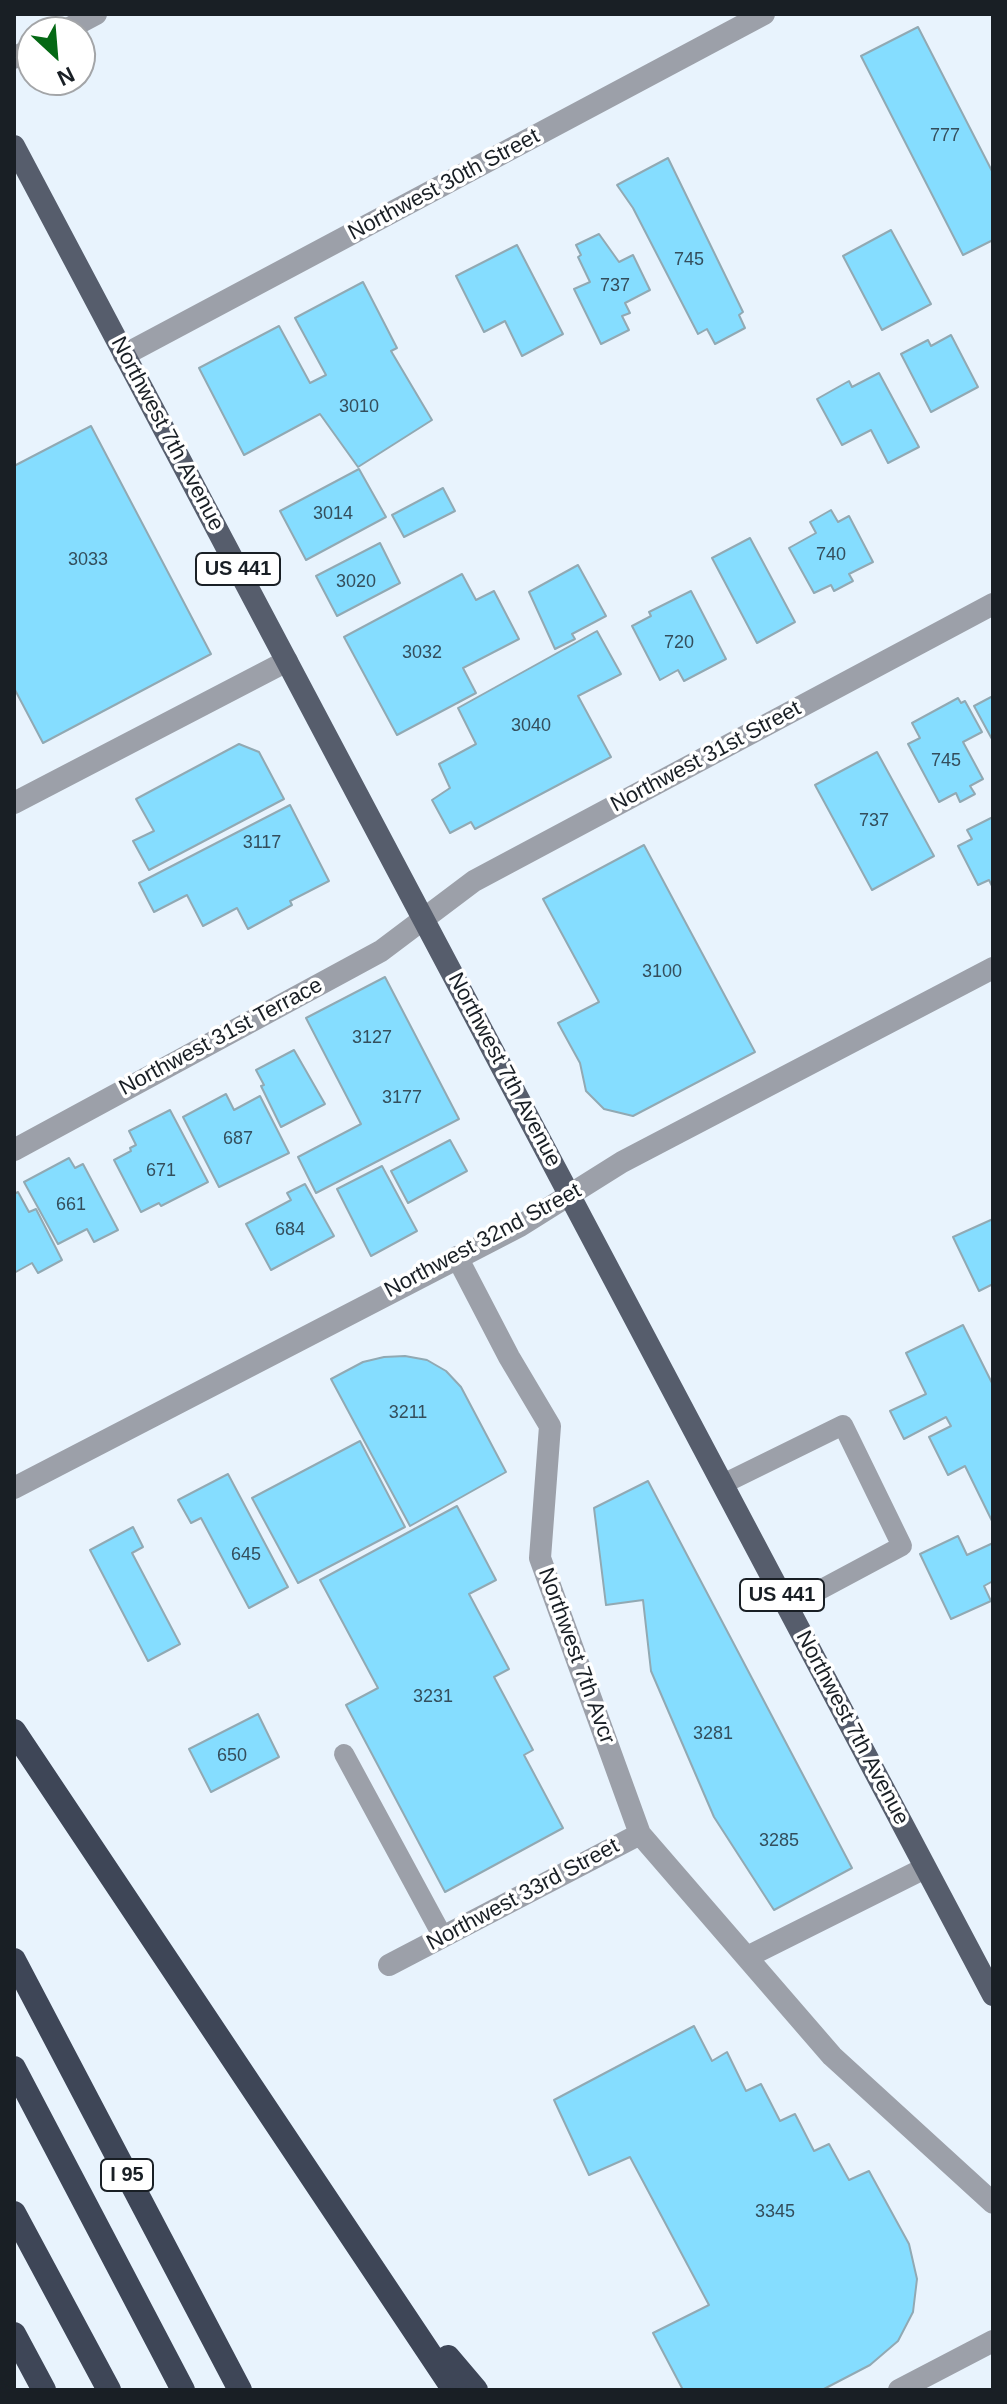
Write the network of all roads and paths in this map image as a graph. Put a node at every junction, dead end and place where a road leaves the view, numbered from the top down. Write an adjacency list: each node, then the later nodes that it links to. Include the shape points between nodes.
1 (764, 14): 3 (street, Northwest 30th Street)
2 (14, 146): 3 (main road, Northwest 7th Avenue / US 441)
3 (124, 355): 5 (main road, Northwest 7th Avenue / US 441)
4 (993, 604): 7 (street, Northwest 31st Street, via 474,881)
5 (287, 661): 6 (street); 7 (main road, Northwest 7th Avenue / US 441)
6 (14, 803)
7 (424, 919): 9 (street, Northwest 31st Terrace, via 381,951); 10 (main road, Northwest 7th Avenue / US 441)
8 (993, 968): 10 (street, Northwest 32nd Street, via 622,1162)
9 (14, 1150)
10 (570, 1196): 11 (street, Northwest 32nd Street); 12 (main road, Northwest 7th Avenue / US 441)
11 (457, 1257): 13 (street, Northwest 32nd Street); 17 (street, Northwest 7th Avcr, via 550,1426 540,1558)
12 (723, 1484): 14 (main road, Northwest 7th Avenue / US 441); 14 (lane, via 843,1425 902,1546)
13 (14, 1488)
14 (788, 1607): 18 (main road, Northwest 7th Avenue / US 441)
15 (14, 1731): 27 (highway)
16 (344, 1754): 19 (lane)
17 (640, 1834): 19 (street, Northwest 33rd Street); 20 (street, Northwest 33rd Street)
18 (925, 1868): 20 (street); 23 (main road, Northwest 7th Avenue / US 441)
19 (443, 1937): 22 (street, Northwest 33rd Street)
20 (747, 1957): 25 (street, Northwest 33rd Street, via 832,2056)
21 (14, 1960): 33 (highway, I 95)
22 (389, 1965)
23 (993, 1995)
24 (14, 2068): 32 (highway)
25 (993, 2203)
26 (14, 2213): 31 (highway)
27 (391, 2292): 34 (highway); 35 (highway)
28 (14, 2334): 30 (highway)
29 (993, 2341): 36 (street)
30 (44, 2390)
31 (109, 2390)
32 (183, 2390)
33 (240, 2390)
34 (454, 2390)
35 (476, 2390)
36 (899, 2390)

